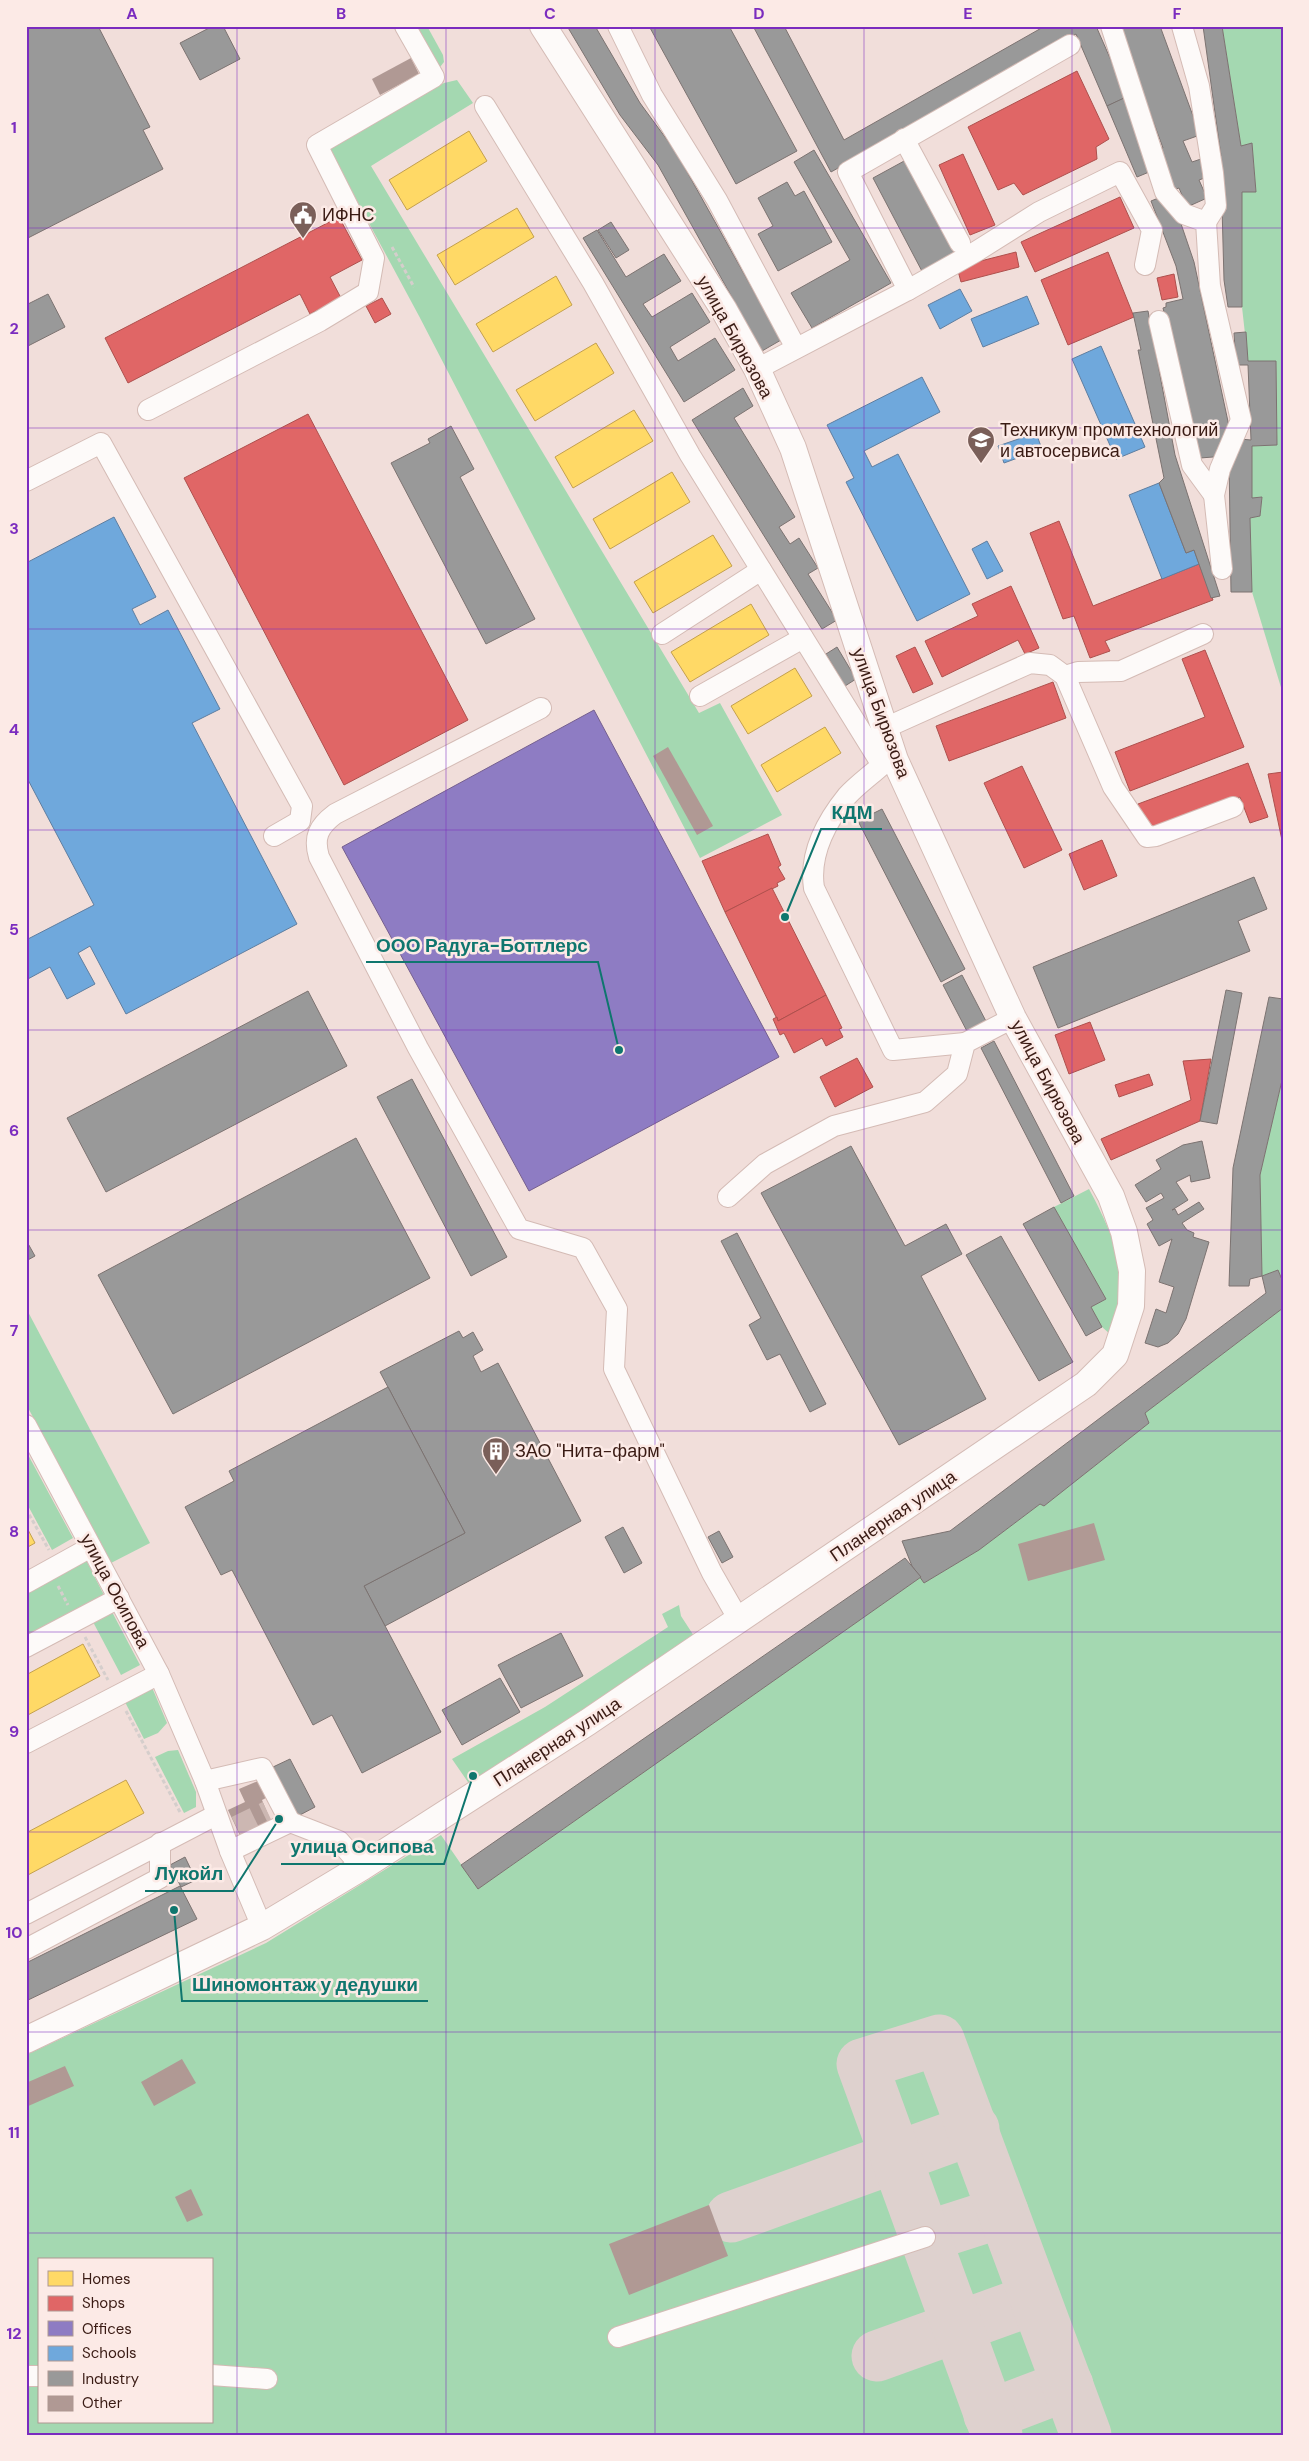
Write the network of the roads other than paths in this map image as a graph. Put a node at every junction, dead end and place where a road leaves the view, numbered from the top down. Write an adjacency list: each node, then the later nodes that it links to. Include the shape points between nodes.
1 (404, 26): 16 (street, via 434,77 317,146 374,258 368,292 320,321)
2 (543, 26): 15 (main road, улица Бирюзова, via 724,310)
3 (618, 26): 14 (street, via 652,95 717,200)
4 (1111, 26): 9 (street, via 1165,192 1184,214)
5 (1182, 26): 9 (street, via 1199,86 1213,174 1216,206)
6 (1070, 45): 8 (street)
7 (485, 106): 20 (street, via 594,284 690,455)
8 (904, 140): 10 (street); 12 (street, via 848,172)
9 (1206, 222): 18 (street, via 1210,286 1240,420 1220,469)
10 (960, 244)
11 (1145, 265): 12 (street, via 1152,230 1120,172 1038,212 977,252)
12 (908, 290): 14 (street)
13 (1160, 321): 18 (street, via 1192,465)
14 (796, 348): 15 (street)
15 (757, 369): 27 (main road, улица Бирюзова, via 793,448)
16 (148, 410)
17 (26, 481): 30 (street, via 101,443 302,806 300,821)
18 (1214, 495): 19 (street)
19 (1222, 569)
20 (761, 570): 21 (street); 23 (street)
21 (662, 634)
22 (1203, 634): 24 (street, via 1121,671 1078,672)
23 (803, 638): 25 (street); 28 (street)
24 (1065, 676): 27 (street, via 1050,665 1030,663); 29 (street, via 1114,787 1147,837)
25 (700, 696)
26 (541, 708): 39 (street, via 335,814 323,823 317,833 316,846 418,1048 519,1229 582,1248 617,1309 614,1368 712,1572)
27 (885, 728): 28 (main road, улица Бирюзова)
28 (889, 763): 31 (main road, улица Бирюзова); 32 (street, via 848,795 823,833 812,870 814,888 893,1050)
29 (1234, 807)
30 (274, 836)
31 (1013, 1018): 32 (street); 34 (main road, улица Бирюзова, via 1111,1196 1124,1232 1132,1271 1131,1306 1115,1355 1101,1371)
32 (965, 1044): 33 (street, via 957,1074 925,1102 834,1126 765,1164)
33 (728, 1197)
34 (1062, 1401): 39 (main road, Планерная улица)
35 (27, 1427): 36 (street, улица Осипова)
36 (91, 1547): 37 (street); 38 (street, улица Осипова)
37 (26, 1583)
38 (119, 1598): 40 (street); 41 (street, улица Осипова)
39 (739, 1620): 47 (main road, Планерная улица, via 588,1722)
40 (26, 1646)
41 (159, 1674): 42 (street); 43 (street, улица Осипова)
42 (26, 1744)
43 (205, 1782): 44 (street, via 262,1768 274,1807); 45 (street, улица Осипова)
44 (290, 1822): 45 (street); 47 (street, via 339,1840)
45 (226, 1831): 46 (street); 49 (street, улица Осипова)
46 (160, 1843): 48 (street); 50 (street, via 160,1878)
47 (362, 1867): 49 (main road, Планерная улица)
48 (26, 1914)
49 (262, 1927): 51 (main road, Планерная улица)
50 (26, 1949)
51 (26, 2040)
52 (925, 2237): 53 (street)
53 (618, 2337)
54 (212, 2375): 55 (street)
55 (267, 2379)

